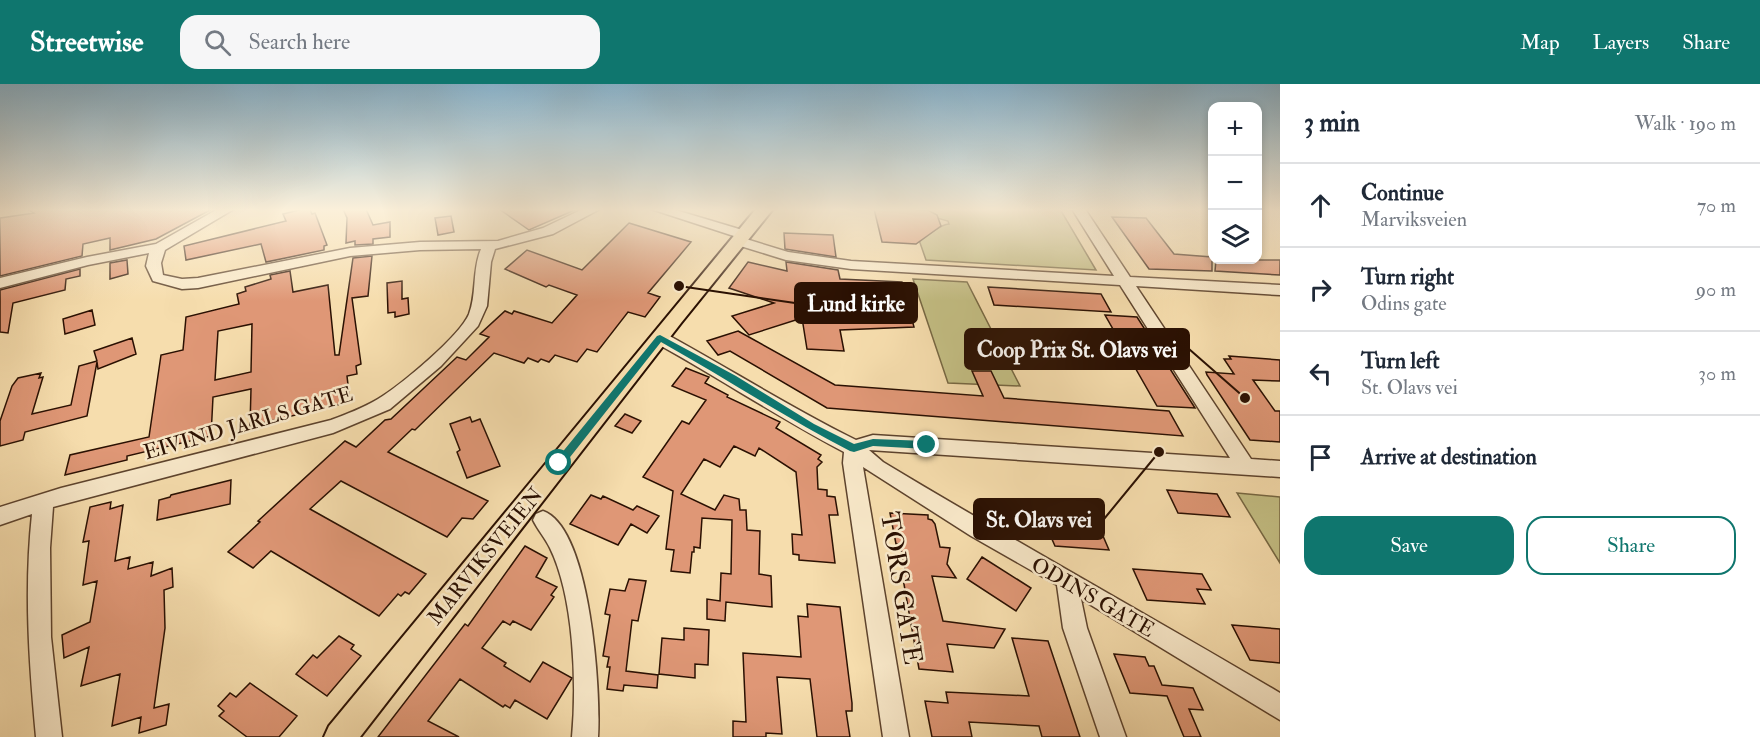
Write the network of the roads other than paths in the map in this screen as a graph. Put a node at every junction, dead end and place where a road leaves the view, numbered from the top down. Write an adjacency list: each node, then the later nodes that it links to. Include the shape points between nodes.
1 (173, 239): 7 (street)
2 (518, 239): 6 (street)
3 (740, 239): 11 (main road, MARVIKSVEIEN)
4 (745, 239): 8 (street, via 786,256 812,261)
5 (1097, 239): 8 (street)
6 (489, 246): 7 (street, via 350,252 182,284 158,278 154,272 153,256); 15 (street, EIVIND JARLS GATE, via 477,316 448,348 386,403 333,426)
7 (160, 247): 9 (street)
8 (1124, 281): 10 (street); 13 (street)
9 (0, 283)
10 (1280, 290)
11 (660, 338): 12 (street, ODINS GATE); 21 (main road, MARVIKSVEIEN)
12 (854, 448): 13 (street, via 873,442); 18 (street, ODINS GATE, via 876,467); 23 (street, TORS GATE, via 853,463)
13 (1245, 466): 14 (street)
14 (1280, 470)
15 (43, 502): 16 (street, EIVIND JARLS GATE); 20 (street, via 39,637)
16 (0, 516)
17 (543, 520): 22 (street, via 562,551 574,594 587,680)
18 (1067, 581): 19 (street, ODINS GATE); 24 (street, via 1075,628)
19 (1280, 707)
20 (49, 737)
21 (340, 737)
22 (585, 737)
23 (896, 737)
24 (1113, 737)

